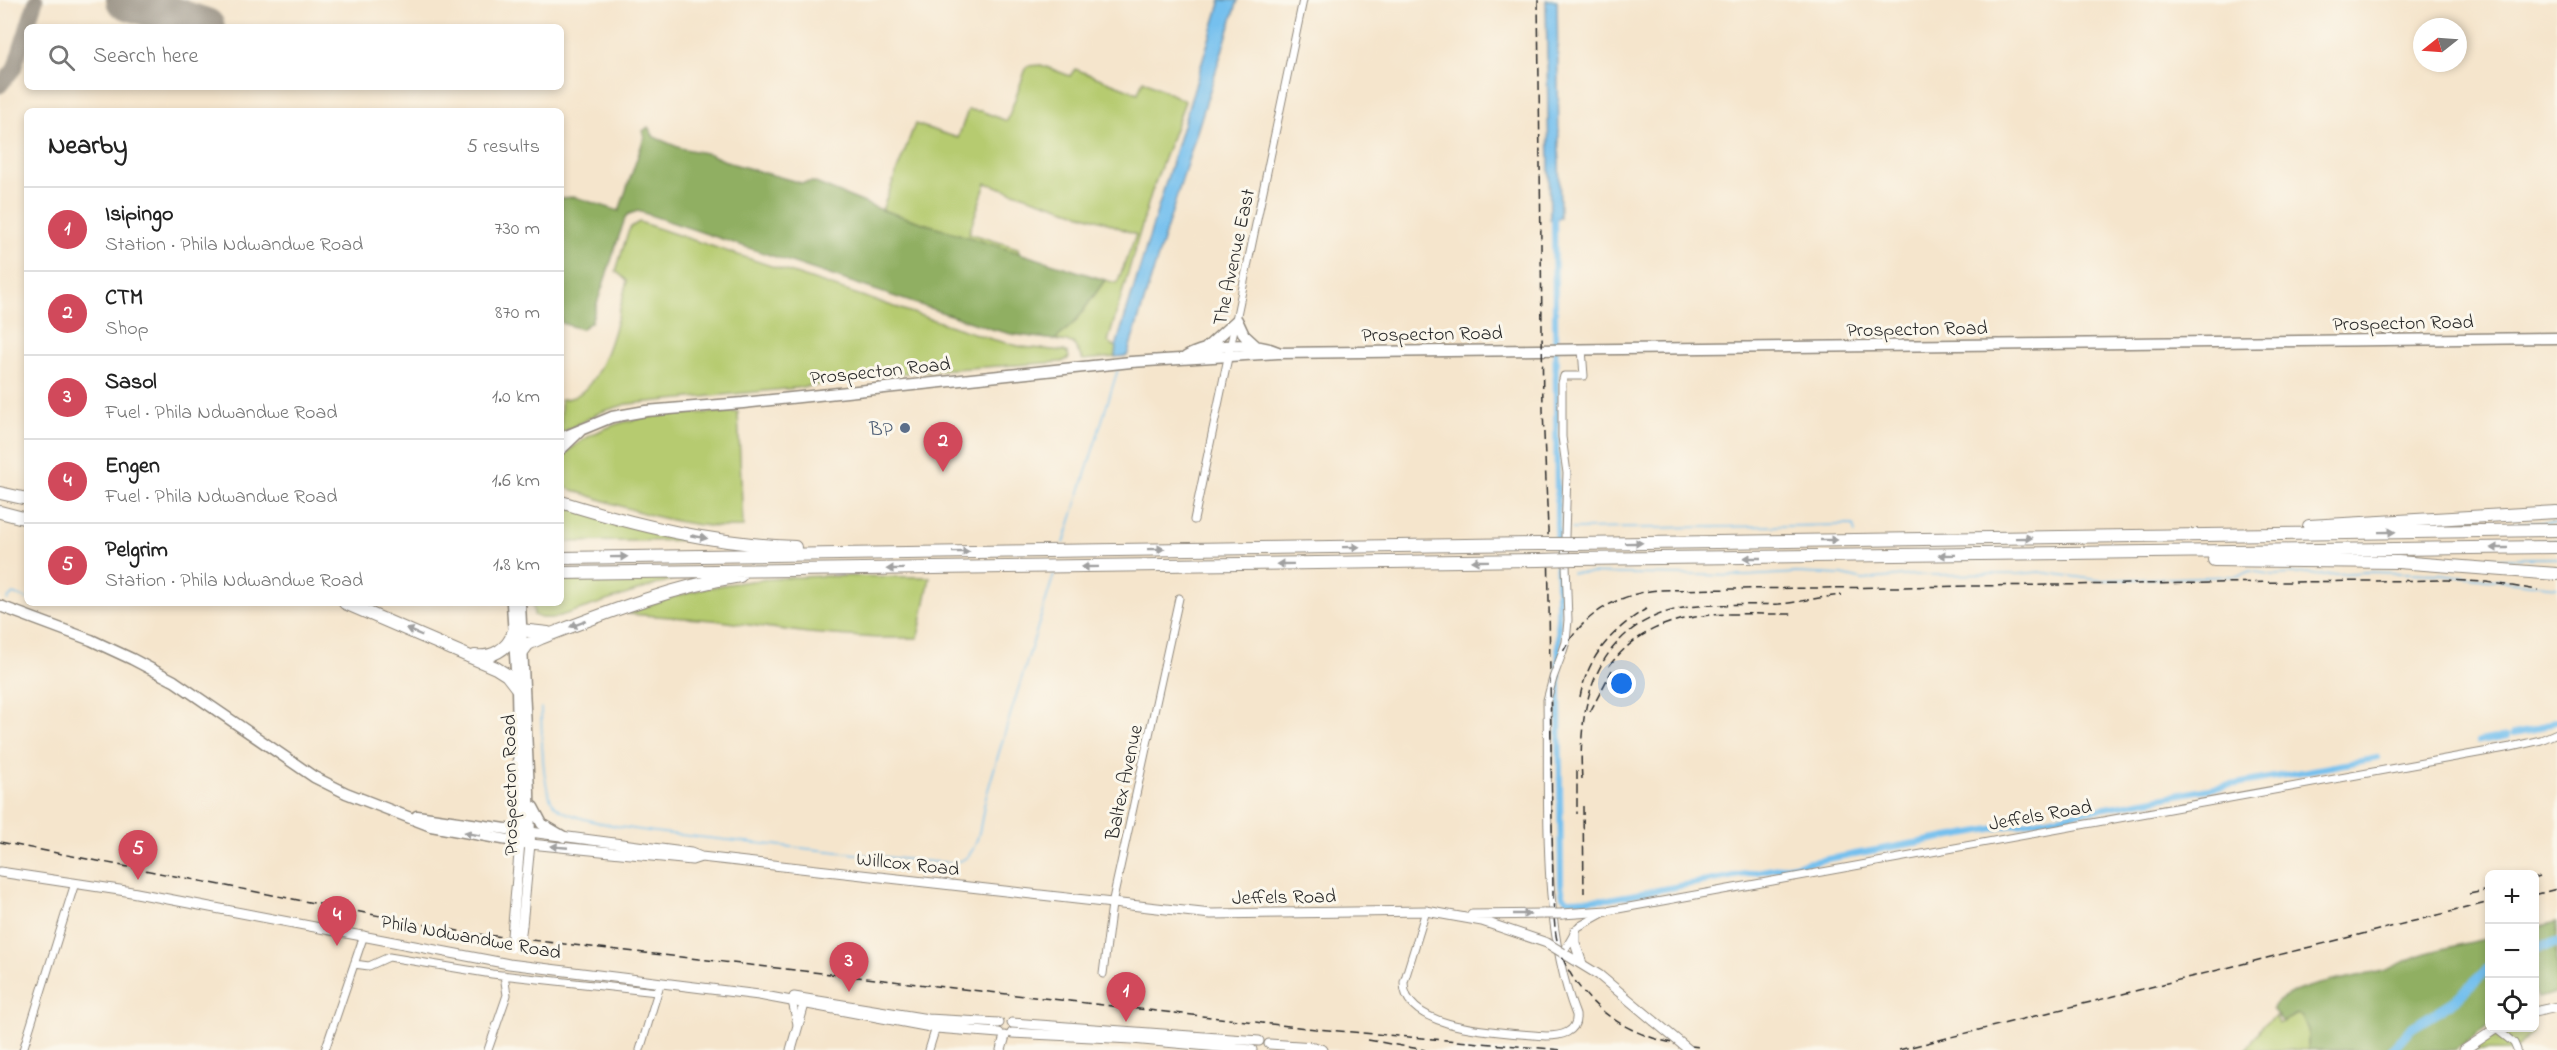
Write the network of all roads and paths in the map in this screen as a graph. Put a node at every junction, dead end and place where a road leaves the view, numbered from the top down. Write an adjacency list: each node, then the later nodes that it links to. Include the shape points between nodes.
1 (1303, 0): 2 (street, The Avenue East)
2 (1237, 320): 4 (main road, via 1244,335); 6 (main road); 7 (street, The Avenue East)
3 (2557, 338): 5 (main road, Prospecton Road)
4 (1256, 346): 7 (main road); 8 (main road)
5 (1582, 349): 8 (main road, Prospecton Road); 49 (street, bridge, via 1584,376 1564,376 1562,383 1568,620 1566,642 1547,700 1553,912 1564,981 1576,1015 1575,1026 1559,1036 1546,1036 1444,1024 1422,1013 1404,988)
6 (1204, 350): 7 (main road); 9 (main road)
7 (1231, 351): 8 (main road, Prospecton Road); 9 (main road, Prospecton Road); 21 (street, The Avenue East)
8 (1278, 353)
9 (1184, 358): 10 (main road, Prospecton Road, via 646,411 612,417)
10 (582, 429): 11 (main road, Prospecton Road); 12 (main road, Prospecton Road)
11 (564, 437)
12 (564, 446)
13 (0, 488): 14 (highway)
14 (24, 491)
15 (0, 493): 16 (highway)
16 (24, 498)
17 (564, 503): 25 (highway, one-way to 25, via 652,528 716,540 837,548)
18 (0, 511): 20 (highway)
19 (2557, 512): 23 (highway)
20 (24, 516)
21 (1194, 520)
22 (2557, 530): 23 (highway, one-way to 22)
23 (2179, 536): 25 (highway, one-way to 23, bridge)
24 (2557, 548): 26 (highway, one-way to 26)
25 (844, 554): 27 (highway, one-way to 25)
26 (2034, 555): 28 (highway, one-way to 28, bridge); 30 (highway, via 2049,560 2398,562)
27 (564, 558)
28 (775, 570): 29 (highway); 37 (highway, one-way to 37, via 682,588)
29 (564, 573)
30 (2557, 574)
31 (1179, 598): 48 (street, Baltex Avenue)
32 (0, 606): 43 (main road, via 91,640 174,681 314,777 396,814 431,826)
33 (352, 606): 39 (highway, one-way to 33)
34 (513, 606): 36 (main road, Prospecton Road)
35 (520, 606): 36 (main road, Prospecton Road)
36 (517, 632): 37 (highway); 38 (main road, Prospecton Road); 39 (highway, via 498,652); 40 (main road, Prospecton Road)
37 (555, 632): 38 (highway, via 531,642)
38 (522, 652): 42 (main road, Prospecton Road)
39 (468, 655): 40 (highway, via 507,675)
40 (517, 688): 43 (main road, Prospecton Road)
41 (2557, 733): 50 (street, Jeffels Road, via 2541,740)
42 (530, 792): 43 (main road, Prospecton Road); 44 (main road, via 538,819)
43 (525, 837): 44 (street, Willcox Road); 45 (street, Willcox Road, one-way to 43, via 692,860); 56 (street, Prospecton Road, bridge)
44 (564, 837): 45 (street, Willcox Road)
45 (701, 857): 48 (street, Willcox Road)
46 (0, 872): 47 (street, Phila Ndwandwe Road)
47 (75, 883): 53 (street, Phila Ndwandwe Road); 74 (street)
48 (1112, 904): 49 (street, Jeffels Road, via 1211,914); 58 (street, Baltex Avenue)
49 (1426, 911): 51 (street, Jeffels Road)
50 (1607, 911): 51 (street, one-way to 50, bridge); 52 (street, Jeffels Road)
51 (1457, 916): 54 (street, bridge, via 1519,932)
52 (1575, 931): 54 (street, Jeffels Road); 57 (street)
53 (364, 935): 55 (street); 56 (street, Phila Ndwandwe Road)
54 (1567, 951): 57 (street)
55 (354, 964): 59 (street, Phila Ndwandwe Road, via 369,966 389,957); 75 (street)
56 (513, 964): 60 (street, Phila Ndwandwe Road)
57 (1582, 964): 82 (street, bridge)
58 (1103, 974)
59 (504, 975): 60 (street, Phila Ndwandwe Road); 76 (street, via 507,995)
60 (659, 987): 61 (street, Phila Ndwandwe Road); 77 (street)
61 (759, 995): 62 (street, Phila Ndwandwe Road); 63 (street, Phila Ndwandwe Road)
62 (792, 1001): 63 (street, Phila Ndwandwe Road); 67 (street)
63 (805, 1001): 66 (street, Phila Ndwandwe Road); 67 (street)
64 (2557, 1007): 65 (street)
65 (2539, 1011)
66 (937, 1024): 68 (street, Phila Ndwandwe Road); 79 (street)
67 (797, 1030): 78 (street)
68 (1005, 1030): 71 (street, Phila Ndwandwe Road, via 1132,1038); 72 (street, Phila Ndwandwe Road); 80 (street)
69 (2490, 1032): 83 (street)
70 (2501, 1032): 84 (street)
71 (1181, 1047): 72 (street, Phila Ndwandwe Road)
72 (1255, 1047): 73 (street, via 1265,1041)
73 (1270, 1047): 81 (street)
74 (23, 1050)
75 (325, 1050)
76 (489, 1050)
77 (640, 1050)
78 (791, 1050)
79 (929, 1050)
80 (1001, 1050)
81 (1323, 1050)
82 (1689, 1050)
83 (2465, 1050)
84 (2517, 1050)

